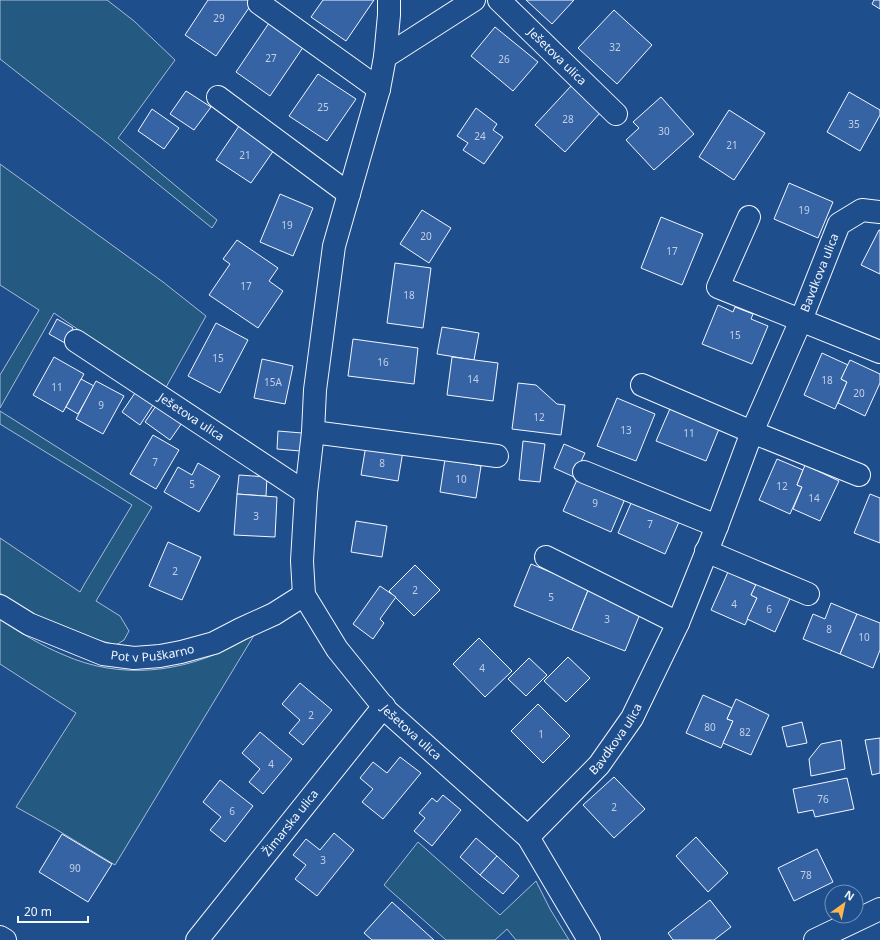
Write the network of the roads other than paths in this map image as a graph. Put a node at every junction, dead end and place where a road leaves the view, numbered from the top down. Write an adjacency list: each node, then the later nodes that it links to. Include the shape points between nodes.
1 (389, 0): 5 (street, Ješetova ulica)
2 (474, 0): 5 (street)
3 (499, 0): 8 (street, Ješetova ulica)
4 (259, 3): 6 (street)
5 (385, 57): 6 (street, Ješetova ulica)
6 (379, 89): 9 (street, Ješetova ulica)
7 (218, 97): 9 (street)
8 (616, 114)
9 (349, 194): 16 (street, Ješetova ulica, via 334,246 315,390)
10 (880, 212): 12 (street, Bavdkova ulica, via 862,210 839,224)
11 (749, 217): 12 (street, Bavdkova ulica, via 718,287)
12 (801, 320): 14 (street, Bavdkova ulica); 17 (street, Bavdkova ulica)
13 (76, 341): 21 (street, Ješetova ulica)
14 (880, 352)
15 (642, 385): 17 (street)
16 (313, 432): 18 (street); 21 (street, Ješetova ulica)
17 (752, 432): 20 (street); 22 (street, Bavdkova ulica)
18 (497, 456)
19 (584, 472): 22 (street)
20 (859, 475)
21 (306, 493): 26 (street, Ješetova ulica, via 302,561)
22 (716, 526): 23 (street, Bavdkova ulica)
23 (706, 551): 25 (street); 28 (street, Bavdkova ulica)
24 (546, 557): 28 (street)
25 (808, 594)
26 (304, 595): 27 (street, Pot v Puškarno, via 274,614 214,644 160,656 134,658 103,654 29,624); 29 (street, Ješetova ulica, via 337,649)
27 (0, 606)
28 (678, 623): 30 (street, Bavdkova ulica, via 632,718 599,765)
29 (384, 706): 30 (street, Ješetova ulica); 34 (street, Žimarska ulica)
30 (528, 837): 35 (street, Ješetova ulica)
31 (880, 909): 36 (street)
32 (0, 937): 33 (street)
33 (5, 940)
34 (197, 940)
35 (589, 940)
36 (815, 940)

